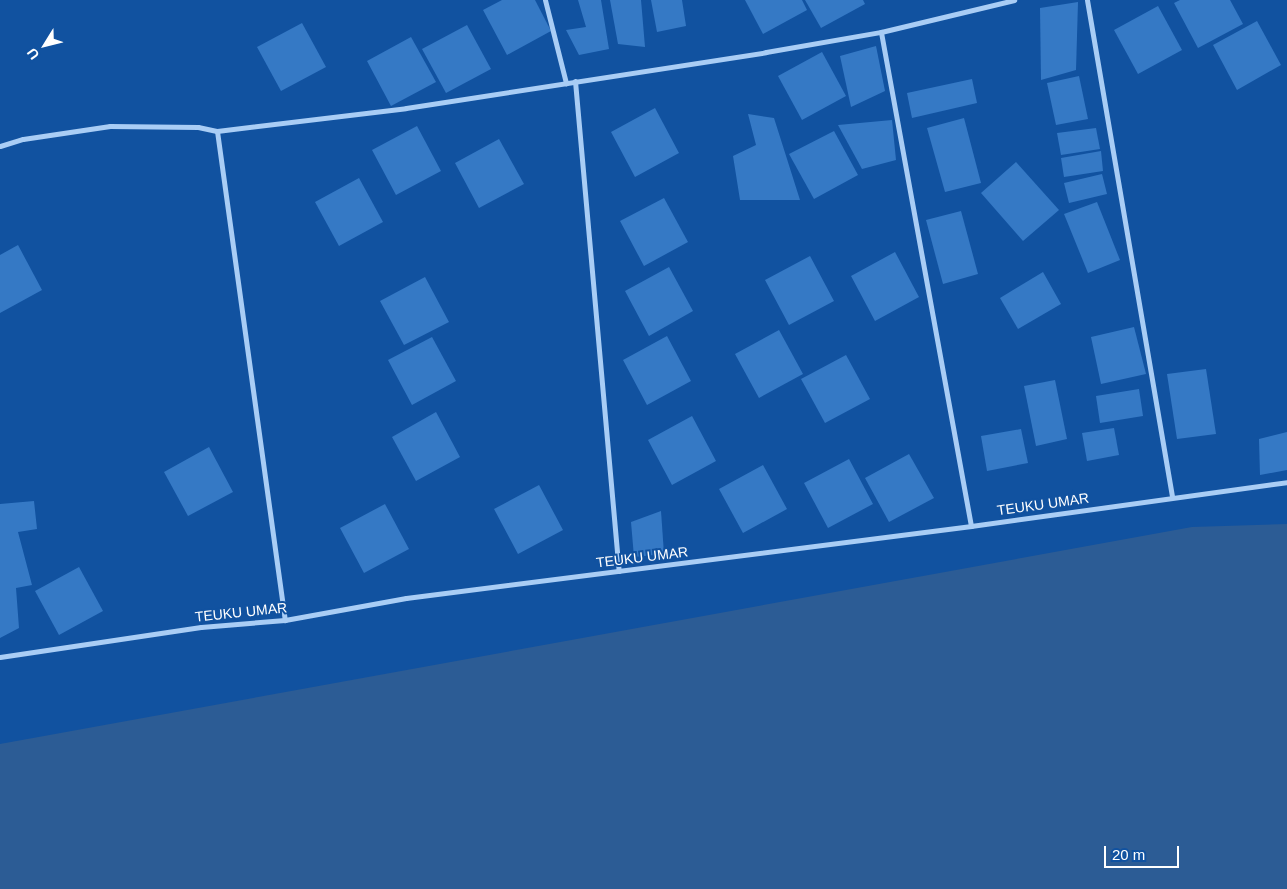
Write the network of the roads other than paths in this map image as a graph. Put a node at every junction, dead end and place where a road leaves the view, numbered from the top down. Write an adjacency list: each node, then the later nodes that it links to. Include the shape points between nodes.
1 (545, 0): 6 (street)
2 (1014, 0): 4 (street)
3 (1086, 0): 10 (street)
4 (881, 32): 5 (street); 11 (street)
5 (575, 82): 6 (street); 12 (street)
6 (566, 83): 7 (street, via 406,108)
7 (217, 131): 8 (street, via 190,126 110,126 23,139); 13 (street)
8 (0, 146)
9 (1287, 482): 10 (street, TEUKU UMAR)
10 (1172, 496): 11 (street, TEUKU UMAR)
11 (971, 526): 12 (street, TEUKU UMAR)
12 (619, 571): 13 (street, TEUKU UMAR, via 406,598)
13 (285, 620): 14 (street, TEUKU UMAR, via 191,629)
14 (0, 657)

